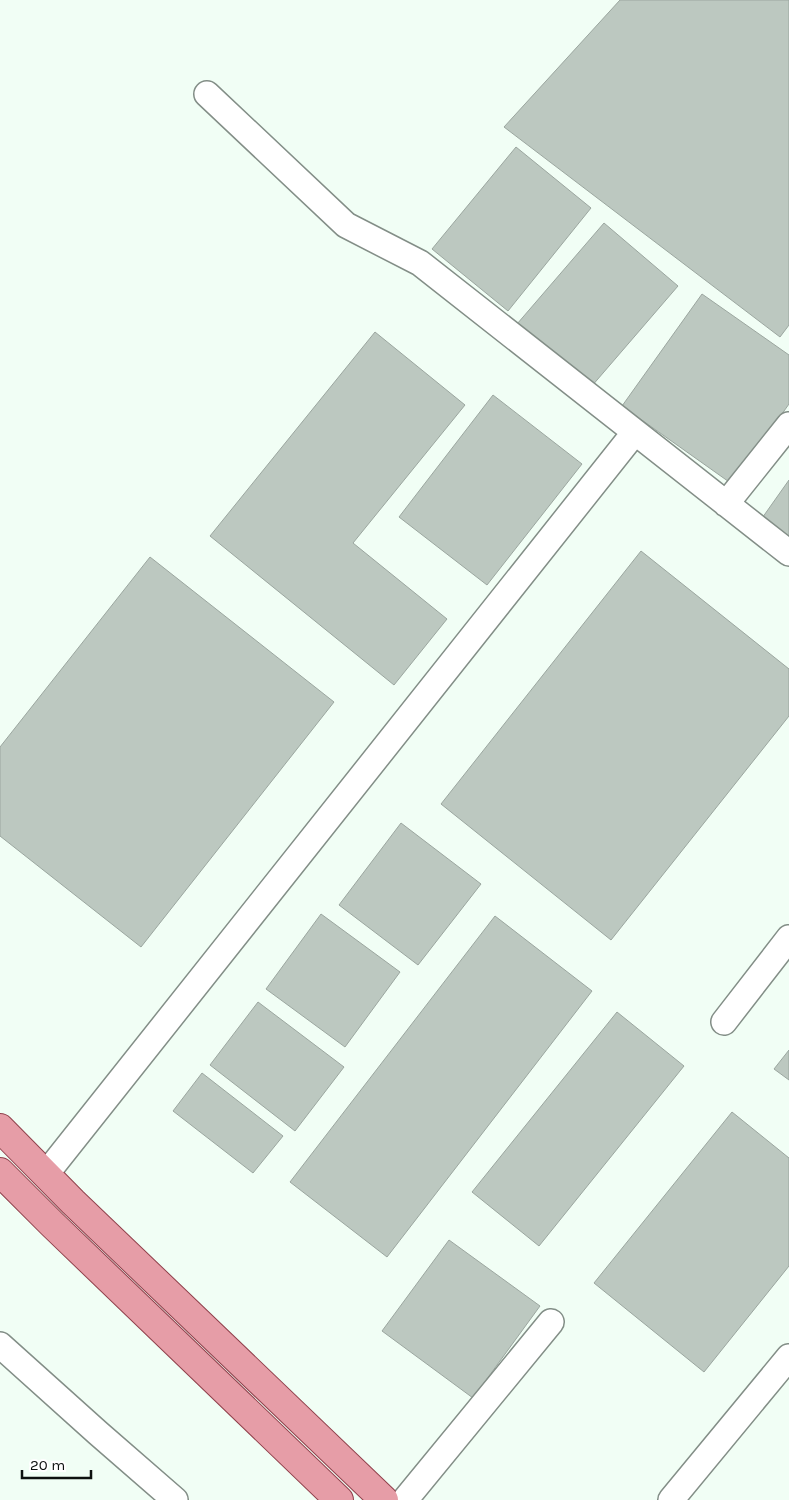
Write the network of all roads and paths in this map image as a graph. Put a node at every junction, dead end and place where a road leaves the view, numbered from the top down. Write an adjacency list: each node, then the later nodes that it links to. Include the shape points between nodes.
1 (207, 94): 3 (street, via 346,225 420,263)
2 (789, 425): 4 (street)
3 (635, 432): 4 (street); 10 (street)
4 (726, 504): 5 (street)
5 (789, 553)
6 (789, 938): 7 (street)
7 (724, 1022)
8 (0, 1128): 10 (main road)
9 (0, 1172): 15 (main road)
10 (46, 1174): 16 (main road)
11 (551, 1322): 17 (street)
12 (0, 1345): 14 (street)
13 (789, 1358): 18 (street)
14 (175, 1500)
15 (339, 1500)
16 (384, 1500)
17 (405, 1500)
18 (671, 1500)

